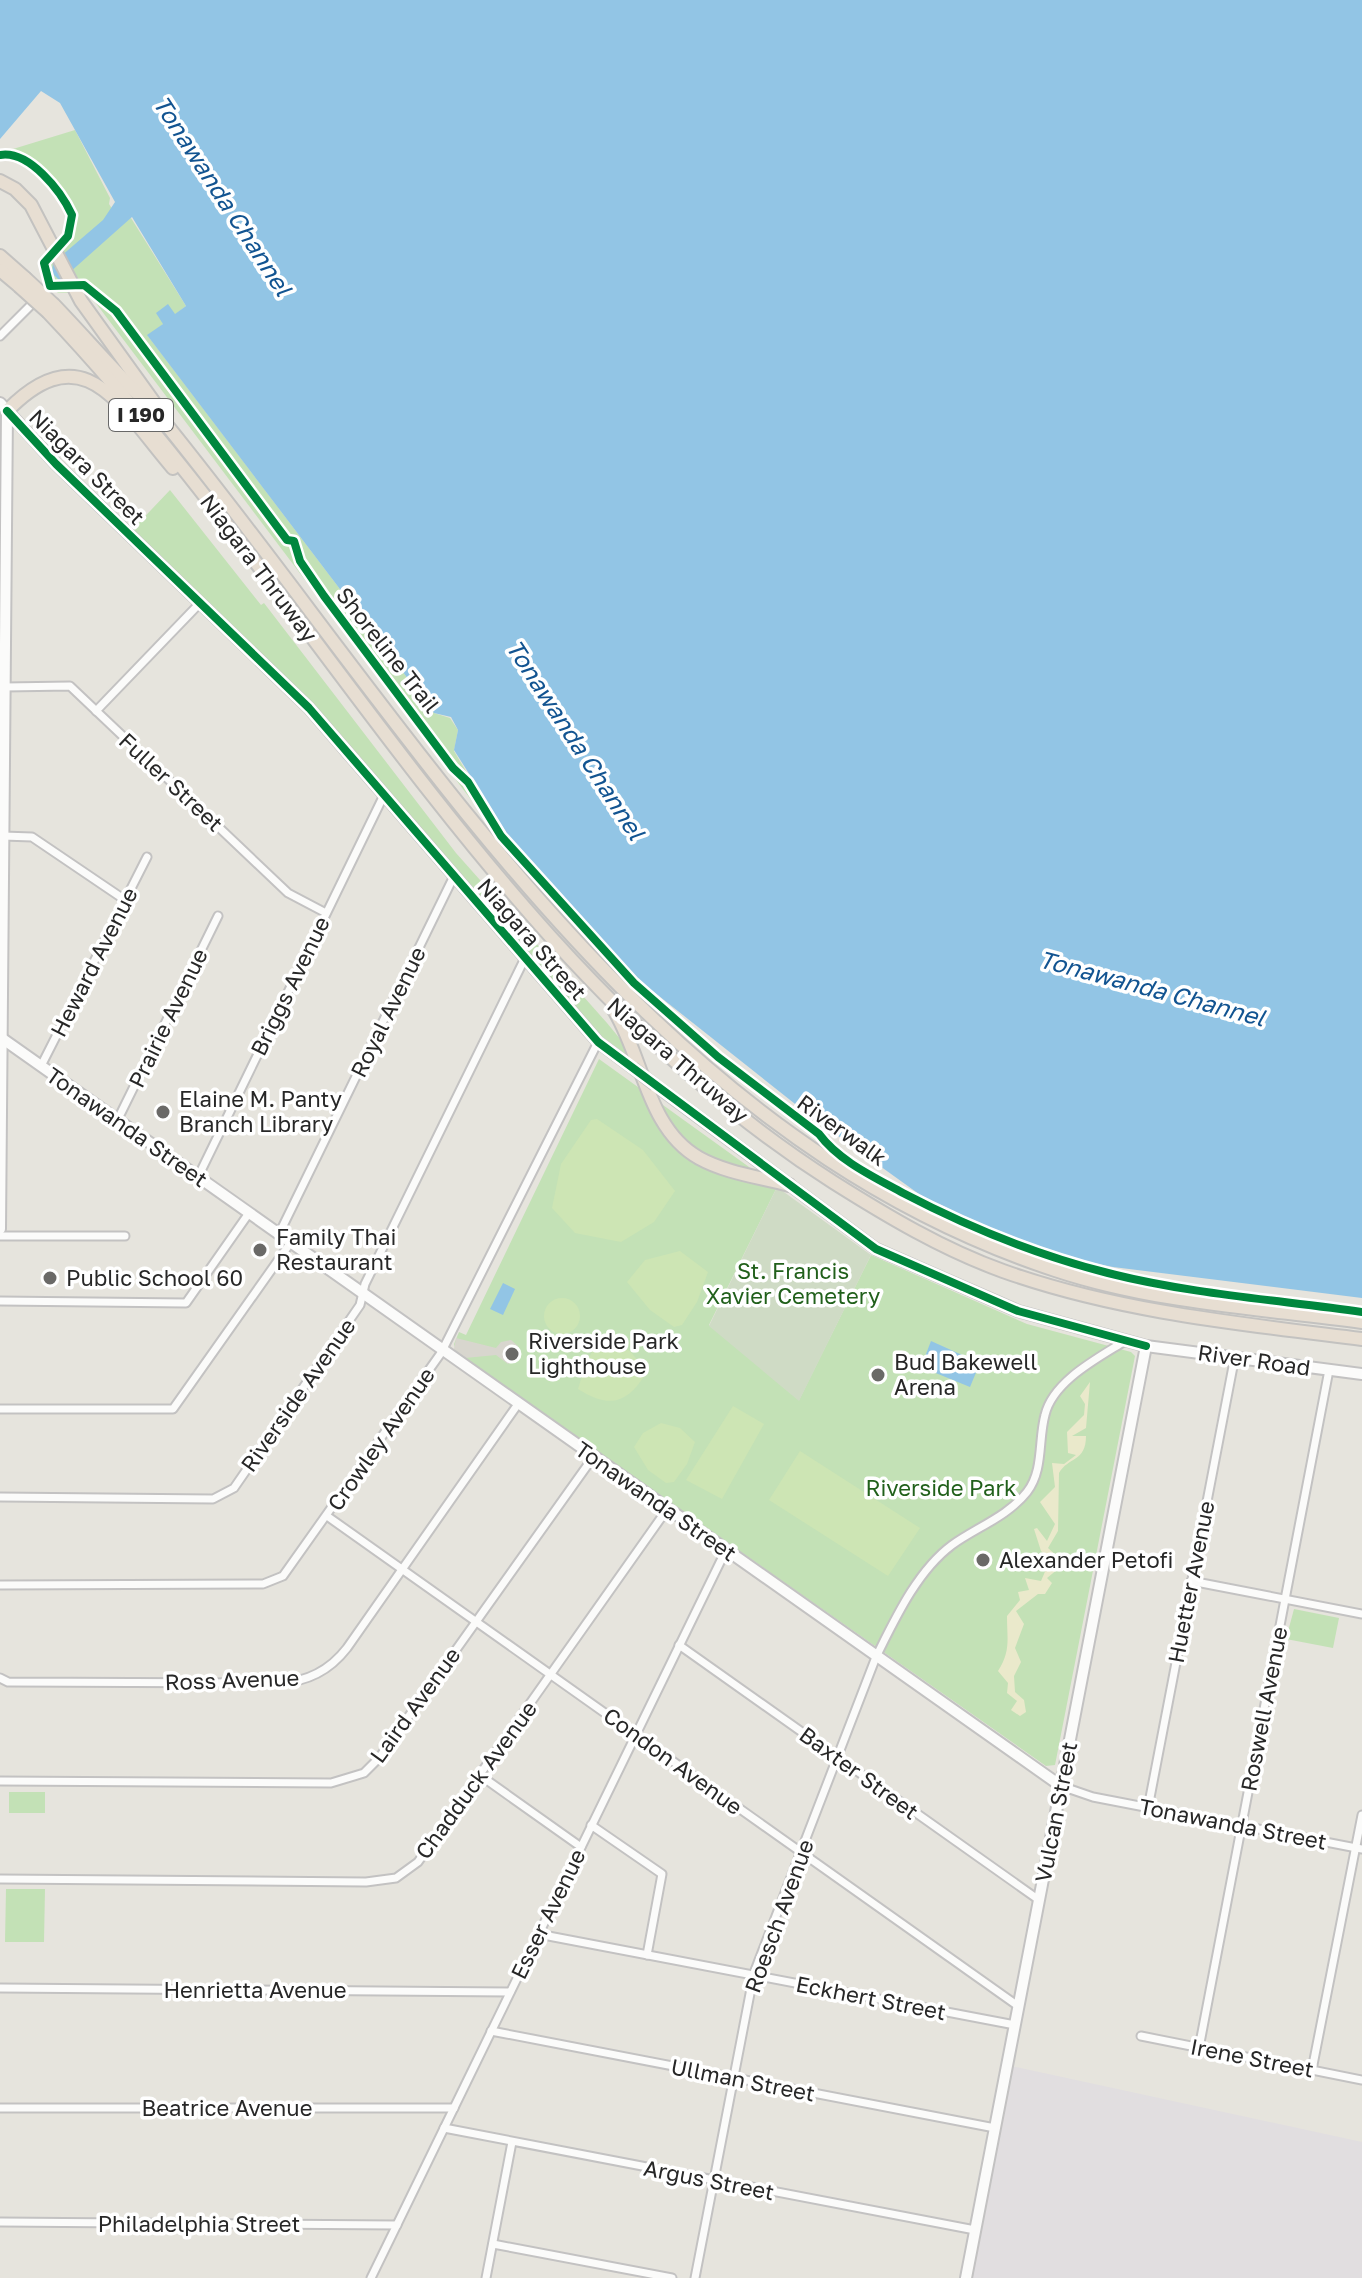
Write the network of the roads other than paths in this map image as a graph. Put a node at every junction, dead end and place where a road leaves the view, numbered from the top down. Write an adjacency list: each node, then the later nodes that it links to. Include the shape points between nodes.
1 (0, 181): 9 (highway, via 27,199 81,301 157,403)
2 (0, 256): 4 (highway, Niagara Thruway / I 190)
3 (0, 270): 4 (highway, Niagara Thruway / I 190)
4 (22, 282): 6 (highway, Niagara Thruway / I 190, bridge)
5 (50, 286): 7 (street)
6 (51, 308): 9 (highway, Niagara Thruway / I 190); 10 (highway, Niagara Thruway / I 190)
7 (0, 336)
8 (3, 407): 10 (highway, via 52,378 70,375 93,382); 11 (street, Niagara Street); 12 (street)
9 (159, 416): 40 (highway, Niagara Thruway / I 190, via 536,897 618,985 751,1106 879,1193 1017,1256 1148,1294)
10 (226, 526): 24 (highway, Niagara Thruway / I 190, via 472,845)
11 (200, 603): 13 (street); 15 (street, Niagara Street, via 309,708)
12 (5, 687): 13 (street, Fuller Street, via 70,686); 14 (street)
13 (96, 711): 21 (street, Fuller Street, via 288,893)
14 (2, 768): 16 (street)
15 (384, 795): 18 (street, Niagara Street); 21 (street, Briggs Avenue)
16 (3, 836): 19 (street); 20 (street, via 32,837)
17 (147, 857): 20 (street, Heward Avenue)
18 (454, 876): 23 (street, Niagara Street); 34 (street, Royal Avenue)
19 (1, 884): 25 (street)
20 (125, 900): 27 (street, Heward Avenue)
21 (326, 913): 30 (street, Briggs Avenue)
22 (218, 916): 28 (street, Prairie Avenue)
23 (525, 958): 26 (street, Niagara Street); 38 (street, Riverside Avenue)
24 (605, 997): 31 (highway, via 630,1037 658,1112 682,1146 710,1163); 41 (highway, Niagara Thruway / I 190, via 801,1162 899,1223 1002,1270 1139,1307)
25 (0, 1038): 27 (street, Tonawanda Street); 29 (street)
26 (598, 1042): 31 (street, Niagara Street, bridge); 44 (street, Crowley Avenue)
27 (41, 1066): 28 (street, Tonawanda Street)
28 (117, 1121): 30 (street, Tonawanda Street)
29 (0, 1127): 33 (street)
30 (198, 1177): 32 (street, Tonawanda Street)
31 (789, 1185): 42 (street, Niagara Street, via 886,1254 1018,1311)
32 (249, 1213): 34 (street, Tonawanda Street); 39 (street, via 186,1303)
33 (0, 1229)
34 (279, 1234): 37 (street, Tonawanda Street)
35 (0, 1236): 36 (street)
36 (125, 1236)
37 (291, 1242): 38 (street, Tonawanda Street); 49 (street, via 173,1409)
38 (363, 1294): 44 (street, Tonawanda Street); 51 (street, Riverside Avenue, via 227,1495)
39 (0, 1301)
40 (1362, 1322)
41 (1362, 1339)
42 (1125, 1341): 43 (street, Niagara Street); 62 (street, Roesch Avenue, via 1089,1363 1050,1402 1039,1464 1028,1491 1000,1517 937,1559)
43 (1146, 1346): 45 (street, River Road); 69 (street, Vulcan Street)
44 (443, 1350): 48 (street, Tonawanda Street); 53 (street, Crowley Avenue)
45 (1235, 1356): 46 (street, River Road); 56 (street, Huetter Avenue)
46 (1329, 1370): 47 (street, River Road); 58 (street, Roswell Avenue)
47 (1362, 1374)
48 (518, 1404): 50 (street, Tonawanda Street); 55 (street, Ross Avenue)
49 (0, 1409)
50 (594, 1456): 52 (street, Tonawanda Street); 60 (street, Laird Avenue)
51 (0, 1497)
52 (668, 1508): 54 (street, Tonawanda Street); 63 (street, Chadduck Avenue)
53 (327, 1516): 55 (street, Condon Avenue); 57 (street, Crowley Avenue, via 290,1569 263,1584)
54 (726, 1550): 61 (street, Esser Avenue); 62 (street, Tonawanda Street)
55 (403, 1568): 60 (street, Condon Avenue); 64 (street, Ross Avenue, via 339,1657 301,1681 20,1683)
56 (1191, 1581): 58 (street); 70 (street, Huetter Avenue)
57 (0, 1585)
58 (1285, 1600): 59 (street); 73 (street, Roswell Avenue)
59 (1362, 1614)
60 (477, 1620): 63 (street, Condon Avenue); 68 (street, Laird Avenue, via 379,1758 353,1778 331,1783)
61 (679, 1645): 65 (street, Esser Avenue); 66 (street, Baxter Street)
62 (876, 1657): 66 (street, Roesch Avenue); 69 (street, Tonawanda Street)
63 (552, 1675): 65 (street, Condon Avenue); 67 (street, Chadduck Avenue)
64 (0, 1678)
65 (636, 1734): 72 (street, Esser Avenue); 76 (street, Condon Avenue)
66 (837, 1758): 76 (street, Roesch Avenue); 78 (street, Baxter Street)
67 (481, 1776): 74 (street); 77 (street, Chadduck Avenue, via 418,1862 389,1880)
68 (0, 1781)
69 (1061, 1786): 70 (street, Tonawanda Street); 78 (street, Vulcan Street)
70 (1148, 1808): 73 (street, Tonawanda Street)
71 (1362, 1815): 75 (street)
72 (591, 1825): 74 (street, Esser Avenue); 80 (street, via 662,1874)
73 (1241, 1826): 75 (street, Tonawanda Street); 88 (street, Roswell Avenue)
74 (581, 1847): 79 (street, Esser Avenue)
75 (1359, 1849): 89 (street)
76 (801, 1852): 81 (street, Roesch Avenue); 84 (street, Condon Avenue)
77 (0, 1879)
78 (1039, 1900): 84 (street, Vulcan Street)
79 (538, 1934): 80 (street, Eckhert Street); 83 (street, Esser Avenue)
80 (647, 1955): 81 (street, Eckhert Street)
81 (753, 1975): 85 (street, Eckhert Street); 90 (street, Roesch Avenue)
82 (0, 1988): 83 (street, Henrietta Avenue)
83 (510, 1992): 86 (street, Esser Avenue)
84 (1018, 2006): 85 (street, Vulcan Street)
85 (1015, 2025): 95 (street, Vulcan Street)
86 (491, 2031): 90 (street, Ullman Street); 93 (street, Esser Avenue)
87 (1141, 2036): 88 (street, Irene Street)
88 (1199, 2048): 89 (street, Irene Street)
89 (1312, 2070): 91 (street, Irene Street)
90 (734, 2078): 95 (street, Ullman Street); 97 (street, Roesch Avenue)
91 (1362, 2080)
92 (0, 2108): 93 (street, Beatrice Avenue)
93 (454, 2108): 94 (street, Esser Avenue)
94 (444, 2128): 96 (street, Argus Street); 99 (street, Esser Avenue)
95 (995, 2128): 100 (street, Vulcan Street)
96 (512, 2142): 97 (street, Argus Street); 101 (street)
97 (714, 2181): 100 (street, Argus Street); 105 (street, Roesch Avenue)
98 (0, 2222): 99 (street, Philadelphia Street)
99 (397, 2225): 102 (street, Esser Avenue)
100 (975, 2230): 106 (street, Vulcan Street)
101 (493, 2244): 103 (street); 104 (street)
102 (371, 2278)
103 (486, 2278)
104 (672, 2278)
105 (695, 2278)
106 (966, 2278)

